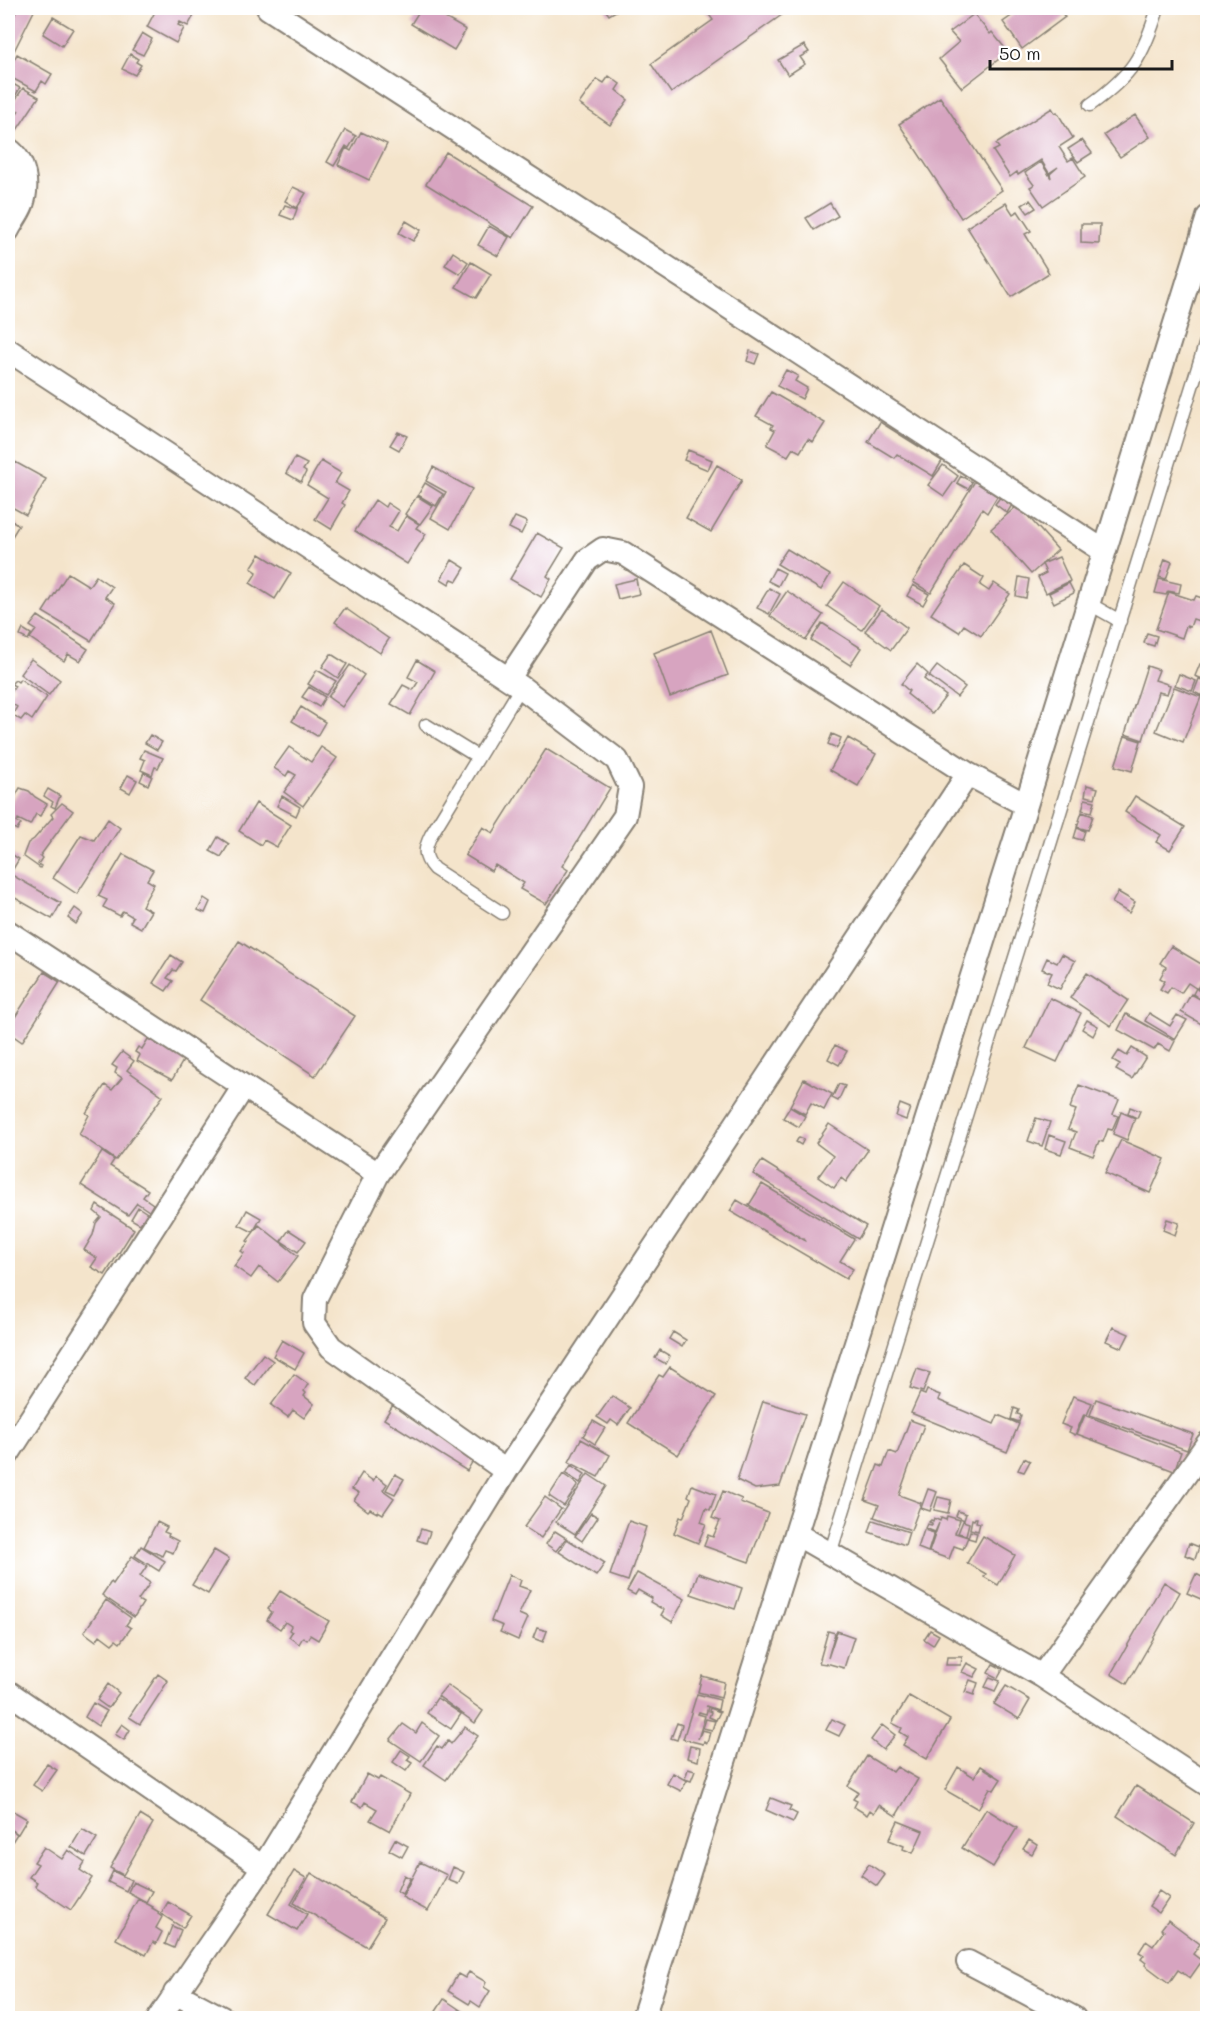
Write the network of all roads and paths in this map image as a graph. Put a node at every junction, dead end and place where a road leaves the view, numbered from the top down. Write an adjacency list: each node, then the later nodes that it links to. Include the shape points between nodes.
1 (268, 8): 9 (street)
2 (1158, 8): 3 (lane, via 1133,67 1115,87)
3 (1090, 105)
4 (8, 149): 6 (street, via 16,154 26,178 22,204)
5 (1208, 217): 9 (street)
6 (8, 230)
7 (1208, 335): 11 (lane)
8 (8, 350): 12 (street)
9 (1104, 551): 10 (street)
10 (1088, 603): 11 (lane); 16 (street)
11 (1120, 621): 25 (lane)
12 (515, 682): 14 (lane); 15 (street, via 587,560 603,549 623,553); 20 (street, via 617,760 630,787 625,816)
13 (426, 725): 14 (lane)
14 (478, 757): 17 (lane, via 430,835 426,860)
15 (968, 774): 16 (street); 23 (street)
16 (1026, 805): 24 (street)
17 (502, 913)
18 (8, 932): 19 (street)
19 (244, 1086): 20 (street); 21 (street)
20 (378, 1174): 23 (street, via 315,1299 314,1323 331,1347)
21 (8, 1454)
22 (1204, 1455): 26 (street)
23 (506, 1471): 29 (street)
24 (796, 1534): 25 (street); 34 (street)
25 (830, 1554): 26 (street)
26 (1042, 1676): 28 (street)
27 (8, 1692): 29 (street)
28 (1208, 1785)
29 (263, 1867): 31 (street)
30 (968, 1962): 35 (street)
31 (175, 1993): 32 (street); 33 (street)
32 (159, 2019)
33 (222, 2019)
34 (643, 2019)
35 (1074, 2019)

